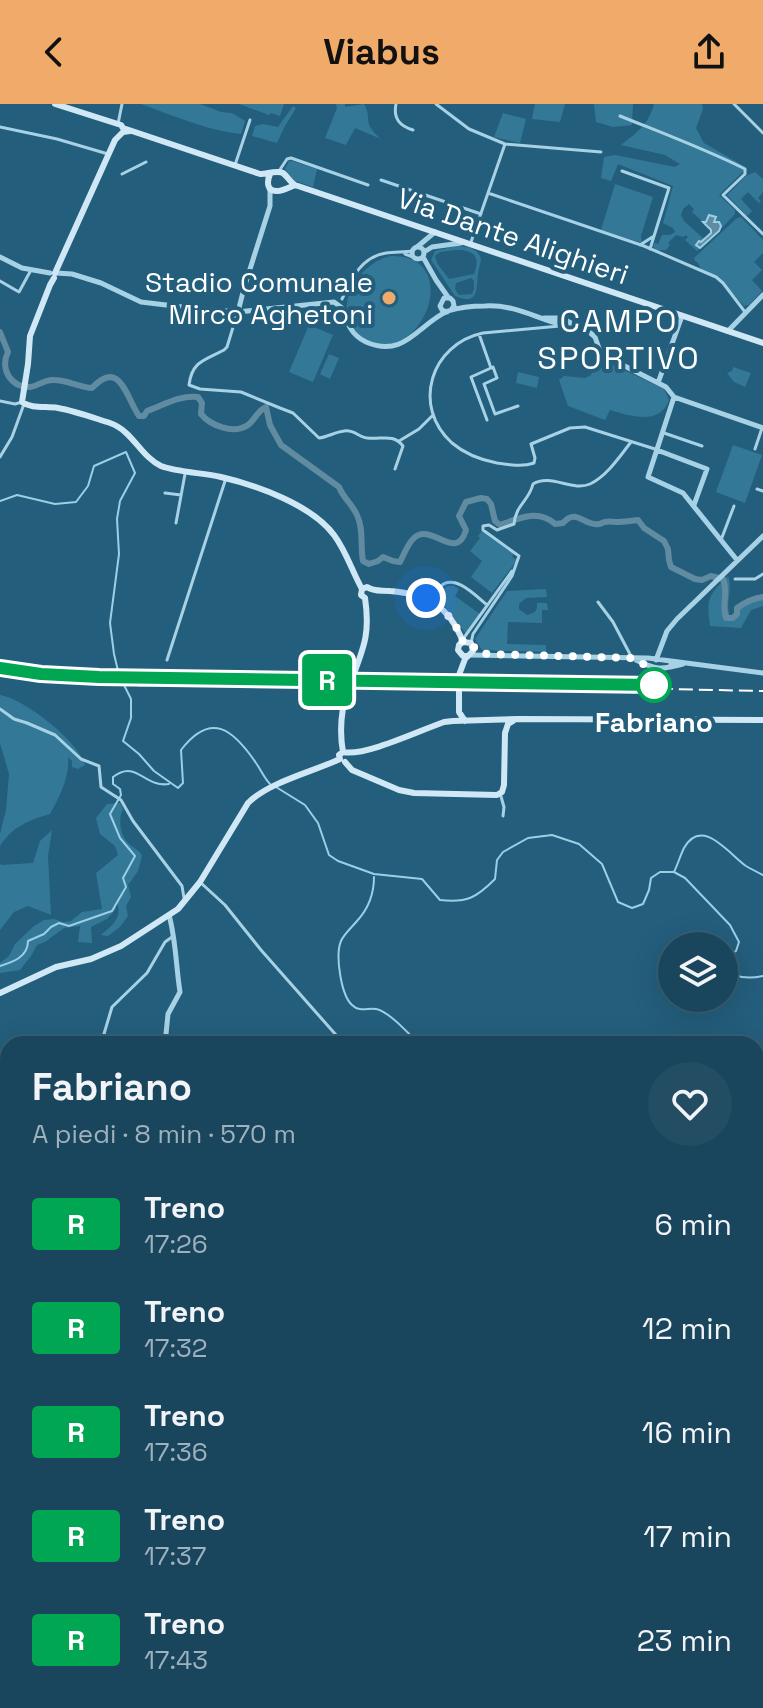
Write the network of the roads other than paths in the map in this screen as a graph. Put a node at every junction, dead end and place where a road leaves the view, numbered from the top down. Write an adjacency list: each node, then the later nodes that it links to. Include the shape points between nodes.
1 (55, 104): 9 (main road, Via Dante Alighieri)
2 (122, 104): 9 (street)
3 (396, 104): 10 (street, via 397,120)
4 (436, 104): 12 (street, via 469,129)
5 (734, 104): 11 (street)
6 (620, 116): 28 (street, via 745,169 723,195)
7 (250, 120): 16 (street)
8 (0, 127): 14 (street)
9 (119, 128): 14 (main road); 16 (main road, Via Dante Alighieri)
10 (413, 130)
11 (763, 133)
12 (505, 144): 13 (street); 24 (street)
13 (601, 152)
14 (108, 154): 36 (main road)
15 (146, 162): 18 (street)
16 (235, 165): 19 (main road, Via Dante Alighieri)
17 (622, 171): 29 (street, via 669,188)
18 (122, 174)
19 (278, 174): 21 (main road, Via Dante Alighieri); 22 (street, via 291,158); 23 (main road); 23 (main road, Via Dante Alighieri)
20 (381, 180): 25 (street)
21 (295, 185): 23 (main road); 26 (main road, Via Dante Alighieri)
22 (368, 185)
23 (278, 189): 48 (street)
24 (488, 193): 25 (street); 31 (street)
25 (481, 214): 30 (street)
26 (415, 226): 27 (main road, Via Dante Alighieri); 34 (street)
27 (435, 232): 30 (main road, Via Dante Alighieri); 32 (street); 34 (street)
28 (763, 234)
29 (654, 236): 31 (street); 33 (street)
30 (468, 243): 32 (street); 51 (main road, Via Dante Alighieri)
31 (640, 245): 33 (street)
32 (432, 247): 34 (street)
33 (650, 249): 50 (street, via 716,277)
34 (418, 252): 40 (street); 44 (street, via 364,262)
35 (0, 257): 37 (street)
36 (58, 264): 38 (street); 39 (main road)
37 (31, 270): 39 (street); 41 (street, via 19,292)
38 (67, 274): 39 (street); 48 (street, via 141,302)
39 (52, 276): 64 (main road, via 30,336)
40 (436, 280): 43 (street); 45 (street)
41 (0, 281)
42 (763, 295): 50 (street)
43 (448, 297): 45 (street); 46 (street)
44 (341, 301): 48 (street); 54 (street, via 356,336 380,347 410,339)
45 (441, 304): 49 (street); 54 (street)
46 (454, 305): 47 (street); 49 (street)
47 (465, 307): 49 (street); 52 (street, via 503,306)
48 (235, 312): 70 (street, via 227,347 196,366 189,385 241,392 293,413 319,438 346,430)
49 (449, 312): 54 (street)
50 (746, 312): 57 (street)
51 (682, 316): 57 (main road, Via Dante Alighieri); 61 (street)
52 (544, 318): 53 (street); 55 (street)
53 (563, 321): 55 (street); 56 (street); 61 (street, via 593,334 601,354)
54 (433, 322)
55 (552, 322): 56 (street)
56 (544, 327): 58 (street)
57 (728, 331): 59 (main road, Via Dante Alighieri)
58 (479, 334): 60 (street); 66 (street, via 454,345 436,367 430,389)
59 (763, 343)
60 (491, 368): 65 (street, via 497,378 484,384 495,414); 67 (street, via 471,377)
61 (658, 383): 62 (street)
62 (674, 397): 68 (street); 69 (street)
63 (0, 401): 64 (street)
64 (23, 403): 75 (street); 77 (main road, via 117,426 150,459)
65 (518, 406)
66 (433, 415): 70 (street); 71 (street, via 449,441 465,453 515,465 534,463 531,444 576,427)
67 (487, 420)
68 (763, 428): 73 (street)
69 (663, 432): 72 (street); 74 (street)
70 (399, 441): 76 (street, via 403,446)
71 (631, 442): 74 (street); 89 (street, via 587,485 538,481 517,508 514,524 497,530 483,526 519,556)
72 (702, 446)
73 (755, 449)
74 (657, 450): 83 (street, via 649,479 677,489); 83 (street, via 707,469)
75 (0, 457)
76 (395, 469)
77 (185, 470): 78 (main road); 82 (street)
78 (226, 478): 92 (main road, via 283,497 328,527); 103 (street)
79 (757, 489): 80 (street)
80 (763, 491)
81 (165, 493): 82 (street)
82 (181, 495): 85 (street)
83 (694, 505): 87 (street)
84 (734, 506): 87 (street)
85 (176, 523)
86 (763, 536): 88 (street)
87 (721, 540): 88 (street)
88 (736, 562): 102 (street, via 667,631)
89 (515, 568): 99 (street); 100 (street)
90 (763, 574): 91 (street)
91 (735, 579)
92 (362, 589): 93 (main road); 95 (main road)
93 (372, 591): 95 (main road); 96 (main road)
94 (437, 591): 96 (street); 98 (street); 99 (street, via 454,582)
95 (365, 598): 107 (main road, via 368,631)
96 (426, 598): 98 (main road)
97 (598, 602): 101 (street)
98 (439, 605): 100 (main road)
99 (487, 605): 100 (street)
100 (468, 648): 101 (street, via 487,654); 106 (main road)
101 (632, 658): 102 (street)
102 (655, 659): 104 (street); 104 (street, via 650,668)
103 (167, 660)
104 (671, 664): 105 (street)
105 (763, 673)
106 (459, 675)
107 (353, 676)
108 (348, 688): 116 (main road, via 340,721)
109 (459, 691): 114 (main road, via 459,712)
110 (0, 709): 120 (street, via 55,735 81,759 98,765 101,787 119,798 180,883)
111 (484, 719): 112 (main road); 114 (main road); 115 (main road)
112 (517, 719): 113 (main road); 115 (main road)
113 (763, 720)
114 (465, 721): 116 (main road, via 444,722)
115 (505, 733): 117 (main road)
116 (344, 757): 117 (main road, via 352,770 399,790); 119 (main road, via 253,797)
117 (500, 793): 118 (street)
118 (503, 816)
119 (200, 882): 120 (main road); 126 (street)
120 (185, 901): 121 (main road)
121 (169, 915): 122 (street); 123 (main road, via 121,946)
122 (174, 935): 124 (street, via 147,973 112,1007); 125 (street, via 180,992 168,1014)
123 (0, 992)
124 (103, 1036)
125 (166, 1036)
126 (337, 1036)

